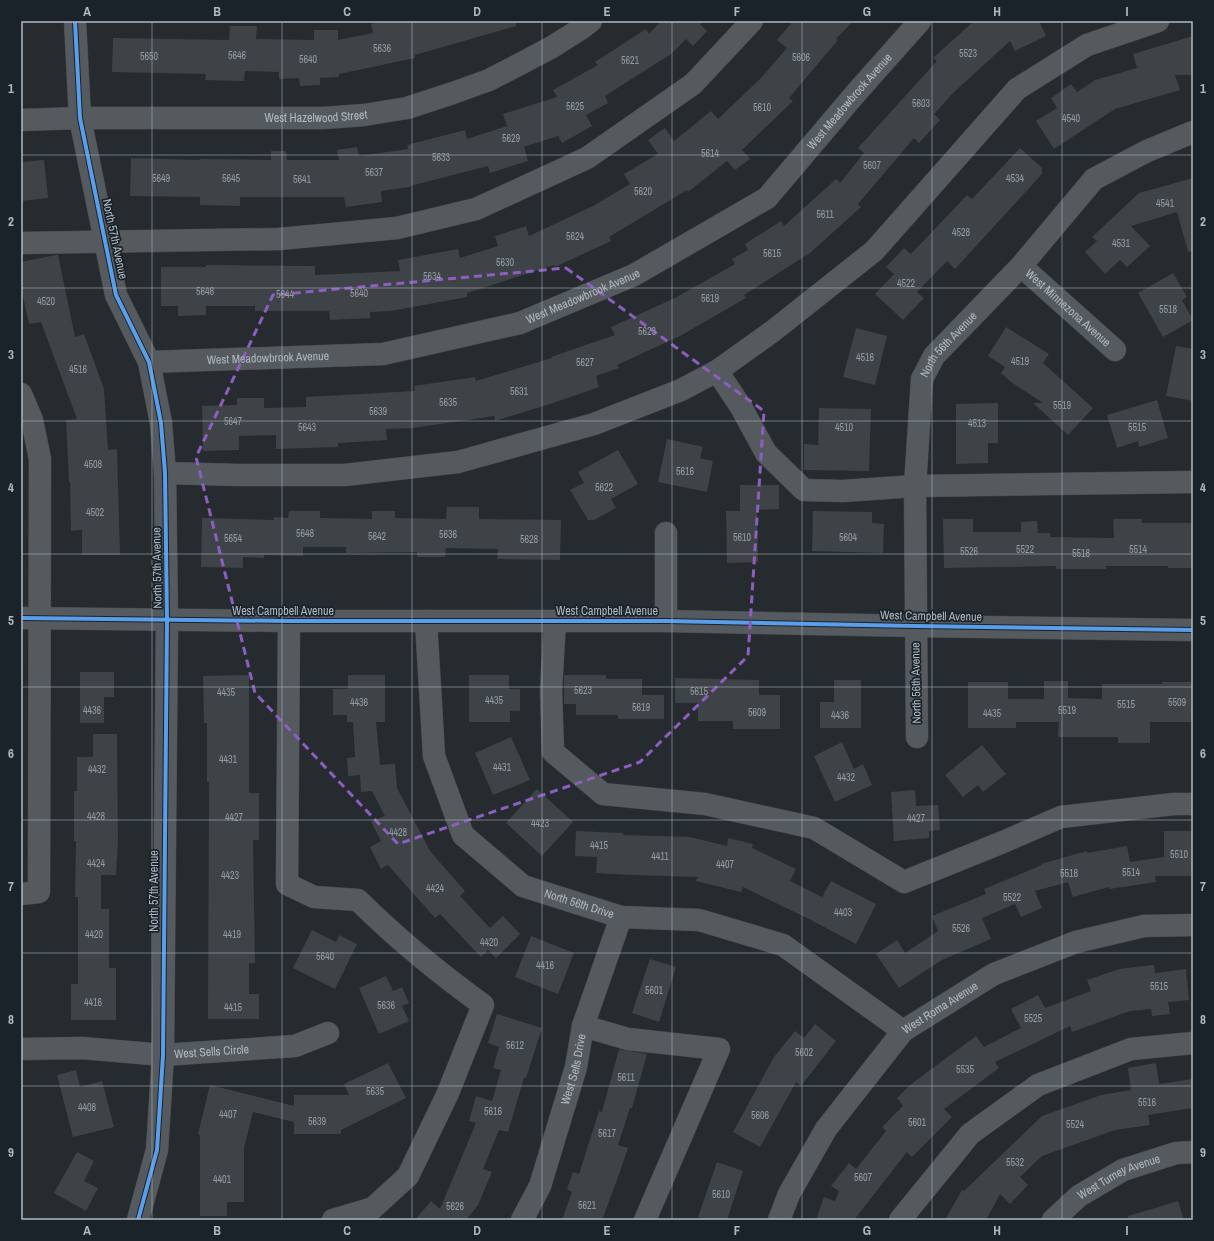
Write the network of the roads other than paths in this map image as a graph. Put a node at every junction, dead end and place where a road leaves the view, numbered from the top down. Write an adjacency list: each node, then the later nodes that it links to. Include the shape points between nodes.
1 (75, 21): 6 (street, North 57th Avenue)
2 (590, 21): 6 (street, West Hazelwood Street, via 552,47 489,80 407,108 324,118)
3 (752, 21): 9 (street, via 693,84 587,158 476,209 397,228 318,236)
4 (920, 21): 13 (street, West Meadowbrook Avenue, via 767,198 634,275 520,323 383,354)
5 (1158, 21): 14 (street, via 1088,45 1018,89 874,250 774,331)
6 (80, 118): 7 (street, West Hazelwood Street); 9 (street, North 57th Avenue)
7 (21, 120)
8 (1193, 132): 11 (street, North 56th Avenue, via 1147,151 1094,179)
9 (106, 242): 10 (street); 13 (street, North 57th Avenue, via 116,294)
10 (21, 243)
11 (1021, 266): 12 (street, West Minnezona Avenue); 18 (street, North 56th Avenue, via 934,356 922,379)
12 (1115, 350)
13 (148, 362): 16 (street, North 57th Avenue, via 161,423)
14 (717, 371): 16 (street, via 681,390 594,424 458,462 345,475); 18 (street, via 741,407 766,453 804,490 843,491)
15 (21, 394): 20 (street, via 32,420 40,459)
16 (165, 473): 21 (street, North 57th Avenue)
17 (1193, 482): 18 (street)
18 (915, 486): 26 (street, North 56th Avenue)
19 (666, 533): 25 (street, West Campbell Avenue)
20 (30, 618): 21 (street, West Campbell Avenue); 30 (street, via 39,892)
21 (167, 620): 22 (street, West Campbell Avenue); 38 (street, North 57th Avenue)
22 (288, 621): 23 (street, West Campbell Avenue); 41 (street, via 287,884 314,898 358,900 381,923 483,1005 448,1093 408,1176 373,1208)
23 (426, 621): 24 (street, West Campbell Avenue); 31 (street, North 56th Drive, via 434,756 463,835 523,886)
24 (555, 621): 25 (street, West Campbell Avenue); 29 (street, via 551,690 553,752 603,794 705,804 814,828 904,882 1061,817)
25 (666, 621): 26 (street, West Campbell Avenue)
26 (915, 626): 27 (street, West Campbell Avenue); 28 (street, North 56th Avenue)
27 (1193, 630)
28 (917, 737)
29 (1193, 804)
30 (21, 894)
31 (621, 917): 33 (street, West Sells Drive); 34 (street, North 56th Drive, via 699,920 783,945)
32 (1193, 925): 34 (street, West Roma Avenue, via 1144,926 1076,942 994,974)
33 (583, 1026): 42 (street, West Sells Drive, via 576,1067 540,1186); 43 (street, via 628,1039 719,1049)
34 (903, 1031): 44 (street, West Roma Avenue, via 826,1129 789,1194)
35 (328, 1033): 38 (street, West Sells Circle, via 295,1046)
36 (1193, 1043): 45 (street, via 1131,1049 1038,1085 970,1134)
37 (21, 1049): 38 (street, West Sells Circle, via 82,1048)
38 (163, 1055): 40 (street, North 57th Avenue, via 157,1150)
39 (1193, 1152): 46 (street, West Turney Avenue, via 1176,1153 1123,1170 1079,1196)
40 (138, 1220)
41 (333, 1220)
42 (522, 1220)
43 (645, 1220)
44 (779, 1220)
45 (900, 1220)
46 (1053, 1220)

